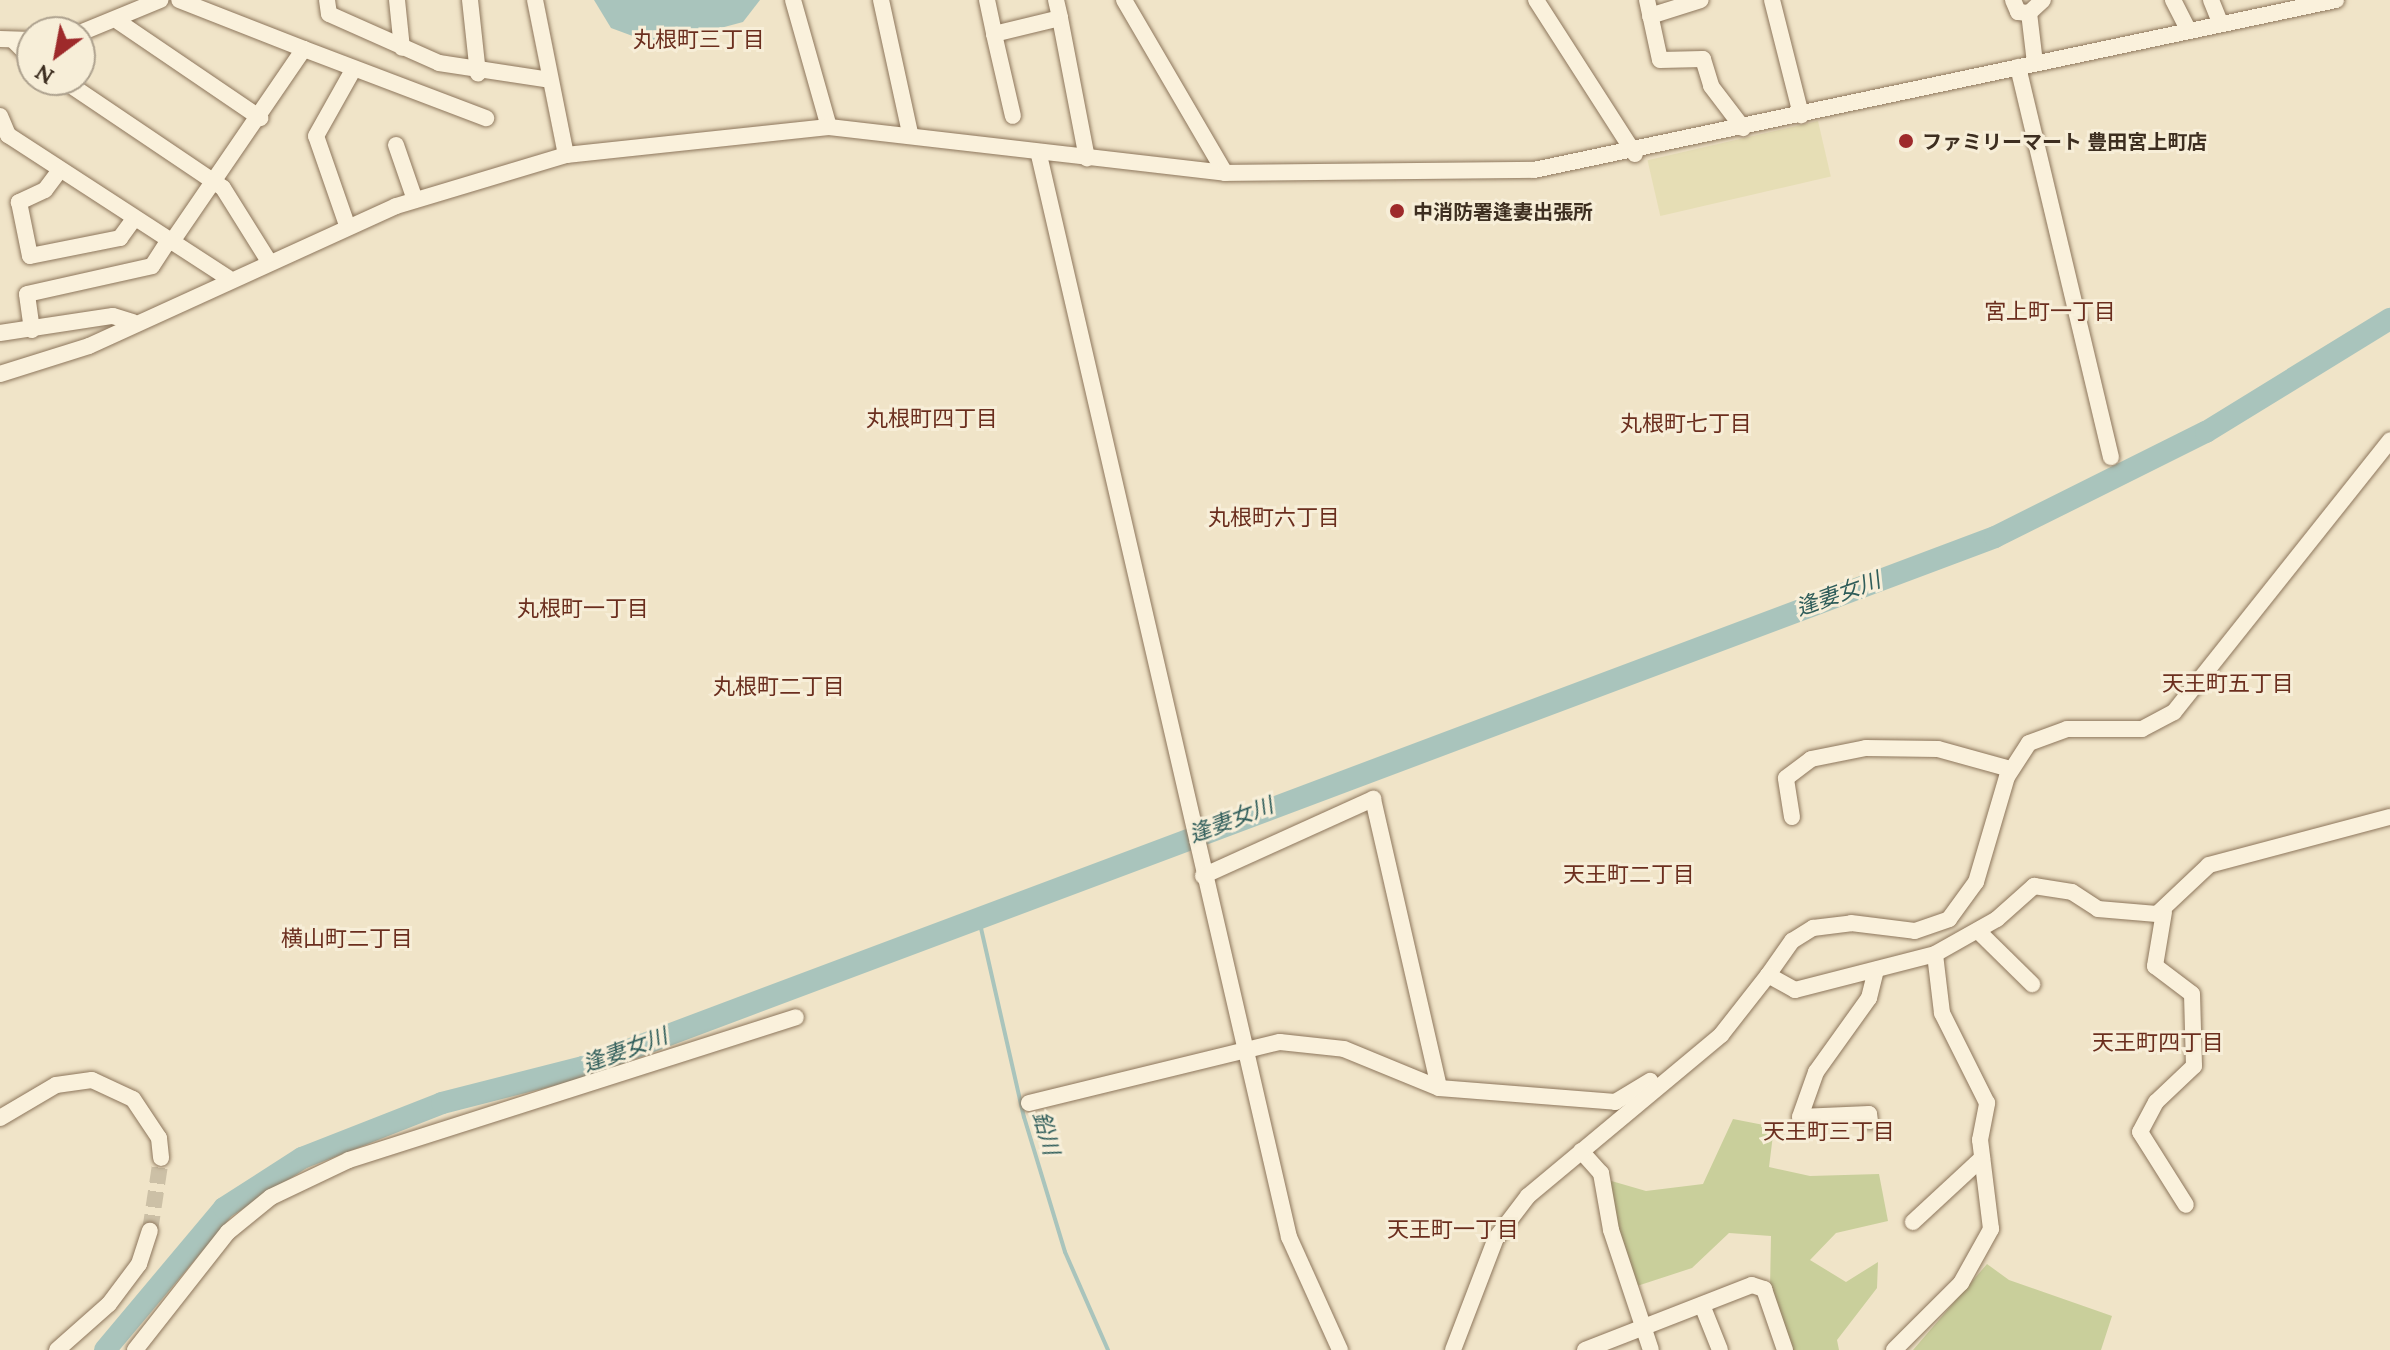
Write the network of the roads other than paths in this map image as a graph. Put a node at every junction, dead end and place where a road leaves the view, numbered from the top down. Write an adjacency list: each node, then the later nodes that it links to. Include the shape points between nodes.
1 (160, 0): 24 (street)
2 (179, 0): 30 (street)
3 (327, 0): 29 (street, via 329,14)
4 (397, 0): 29 (street)
5 (470, 0): 33 (street)
6 (535, 0): 34 (street)
7 (793, 0): 41 (street)
8 (881, 0): 43 (street)
9 (987, 0): 28 (street)
10 (1056, 0): 23 (street)
11 (1124, 0): 50 (street)
12 (1536, 0): 45 (street)
13 (1701, 0): 21 (street)
14 (1772, 0): 36 (street)
15 (2013, 0): 22 (street, via 2018,12)
16 (2043, 0): 22 (street)
17 (2173, 0): 27 (street)
18 (2211, 0): 25 (street)
19 (2336, 0): 20 (street)
20 (2306, 3): 25 (street)
21 (1648, 8): 42 (street, via 1660,60 1703,59 1711,86)
22 (2029, 13): 31 (street)
23 (1060, 18): 28 (street); 48 (street)
24 (119, 22): 26 (street); 39 (street)
25 (2220, 22): 27 (street)
26 (96, 28)
27 (2188, 29): 31 (street)
28 (994, 34): 38 (street)
29 (402, 48): 33 (street)
30 (304, 49): 32 (street); 39 (street)
31 (2026, 65): 36 (street); 63 (street)
32 (353, 70): 40 (street); 54 (street, via 316,136)
33 (478, 74): 34 (street)
34 (550, 80): 46 (street)
35 (87, 96): 51 (street)
36 (1801, 115): 42 (street)
37 (0, 116): 49 (street, via 8,135)
38 (1013, 116)
39 (260, 118): 51 (street)
40 (486, 118)
41 (829, 127): 43 (street); 46 (street)
42 (1743, 128): 45 (street)
43 (910, 133): 47 (street)
44 (396, 145): 52 (street)
45 (1635, 154): 50 (street, via 1458,175)
46 (566, 155): 52 (street)
47 (1039, 155): 48 (street); 67 (street)
48 (1087, 158): 50 (street)
49 (60, 170): 53 (street); 53 (street, via 45,190 19,202 30,256 120,238)
50 (1225, 173)
51 (216, 183): 55 (street); 56 (street)
52 (415, 200): 54 (street)
53 (134, 219): 55 (street)
54 (347, 225): 56 (street)
55 (169, 242): 57 (street); 59 (street, via 152,266 27,294)
56 (268, 260): 57 (street)
57 (228, 278): 58 (street)
58 (133, 322): 59 (street, via 113,316); 61 (street, via 89,346)
59 (32, 330): 60 (street)
60 (0, 333)
61 (0, 374)
62 (2390, 440): 64 (street, via 2174,712 2142,729 2045,734)
63 (2111, 457)
64 (2010, 769): 65 (street, via 1938,749 1866,748 1811,759 1786,778); 72 (street, via 1976,882 1949,919 1915,931 1851,923 1813,928 1792,941)
65 (1792, 817)
66 (2390, 817): 68 (street, via 2209,865)
67 (1201, 869): 75 (street); 77 (street, via 1373,799)
68 (2164, 912): 69 (street, via 2123,914 2072,892 2034,886); 84 (street, via 2155,966 2192,994 2194,1066 2156,1102 2140,1132)
69 (1978, 931): 70 (street); 73 (street)
70 (1935, 954): 71 (street); 83 (street, via 1942,1013 1987,1103)
71 (1876, 970): 72 (street, via 1795,990); 80 (street, via 1869,998 1816,1072 1800,1117 1869,1114)
72 (1768, 975): 76 (street, via 1721,1035)
73 (2032, 984)
74 (796, 1017): 90 (street, via 349,1160 271,1197 228,1232)
75 (1244, 1049): 77 (street, via 1313,1042); 78 (street); 91 (street, via 1289,1237)
76 (1670, 1074): 77 (street, via 1615,1102); 81 (street)
77 (1439, 1088)
78 (1029, 1103)
79 (0, 1118): 82 (street, via 56,1085 92,1080 133,1099 159,1138)
80 (1870, 1121)
81 (1581, 1151): 88 (street, via 1601,1173); 92 (street, via 1528,1196 1496,1238)
82 (161, 1158)
83 (1982, 1158): 85 (street); 97 (street, via 1991,1195 1988,1243 1949,1298)
84 (2186, 1205)
85 (1913, 1222)
86 (150, 1231): 89 (street, via 139,1264 109,1304)
87 (1702, 1305): 88 (street); 95 (street); 96 (street, via 1752,1285 1764,1289)
88 (1643, 1327): 93 (street); 94 (street)
89 (57, 1350)
90 (135, 1350)
91 (1340, 1350)
92 (1453, 1350)
93 (1585, 1350)
94 (1651, 1350)
95 (1720, 1350)
96 (1785, 1350)
97 (1894, 1350)

